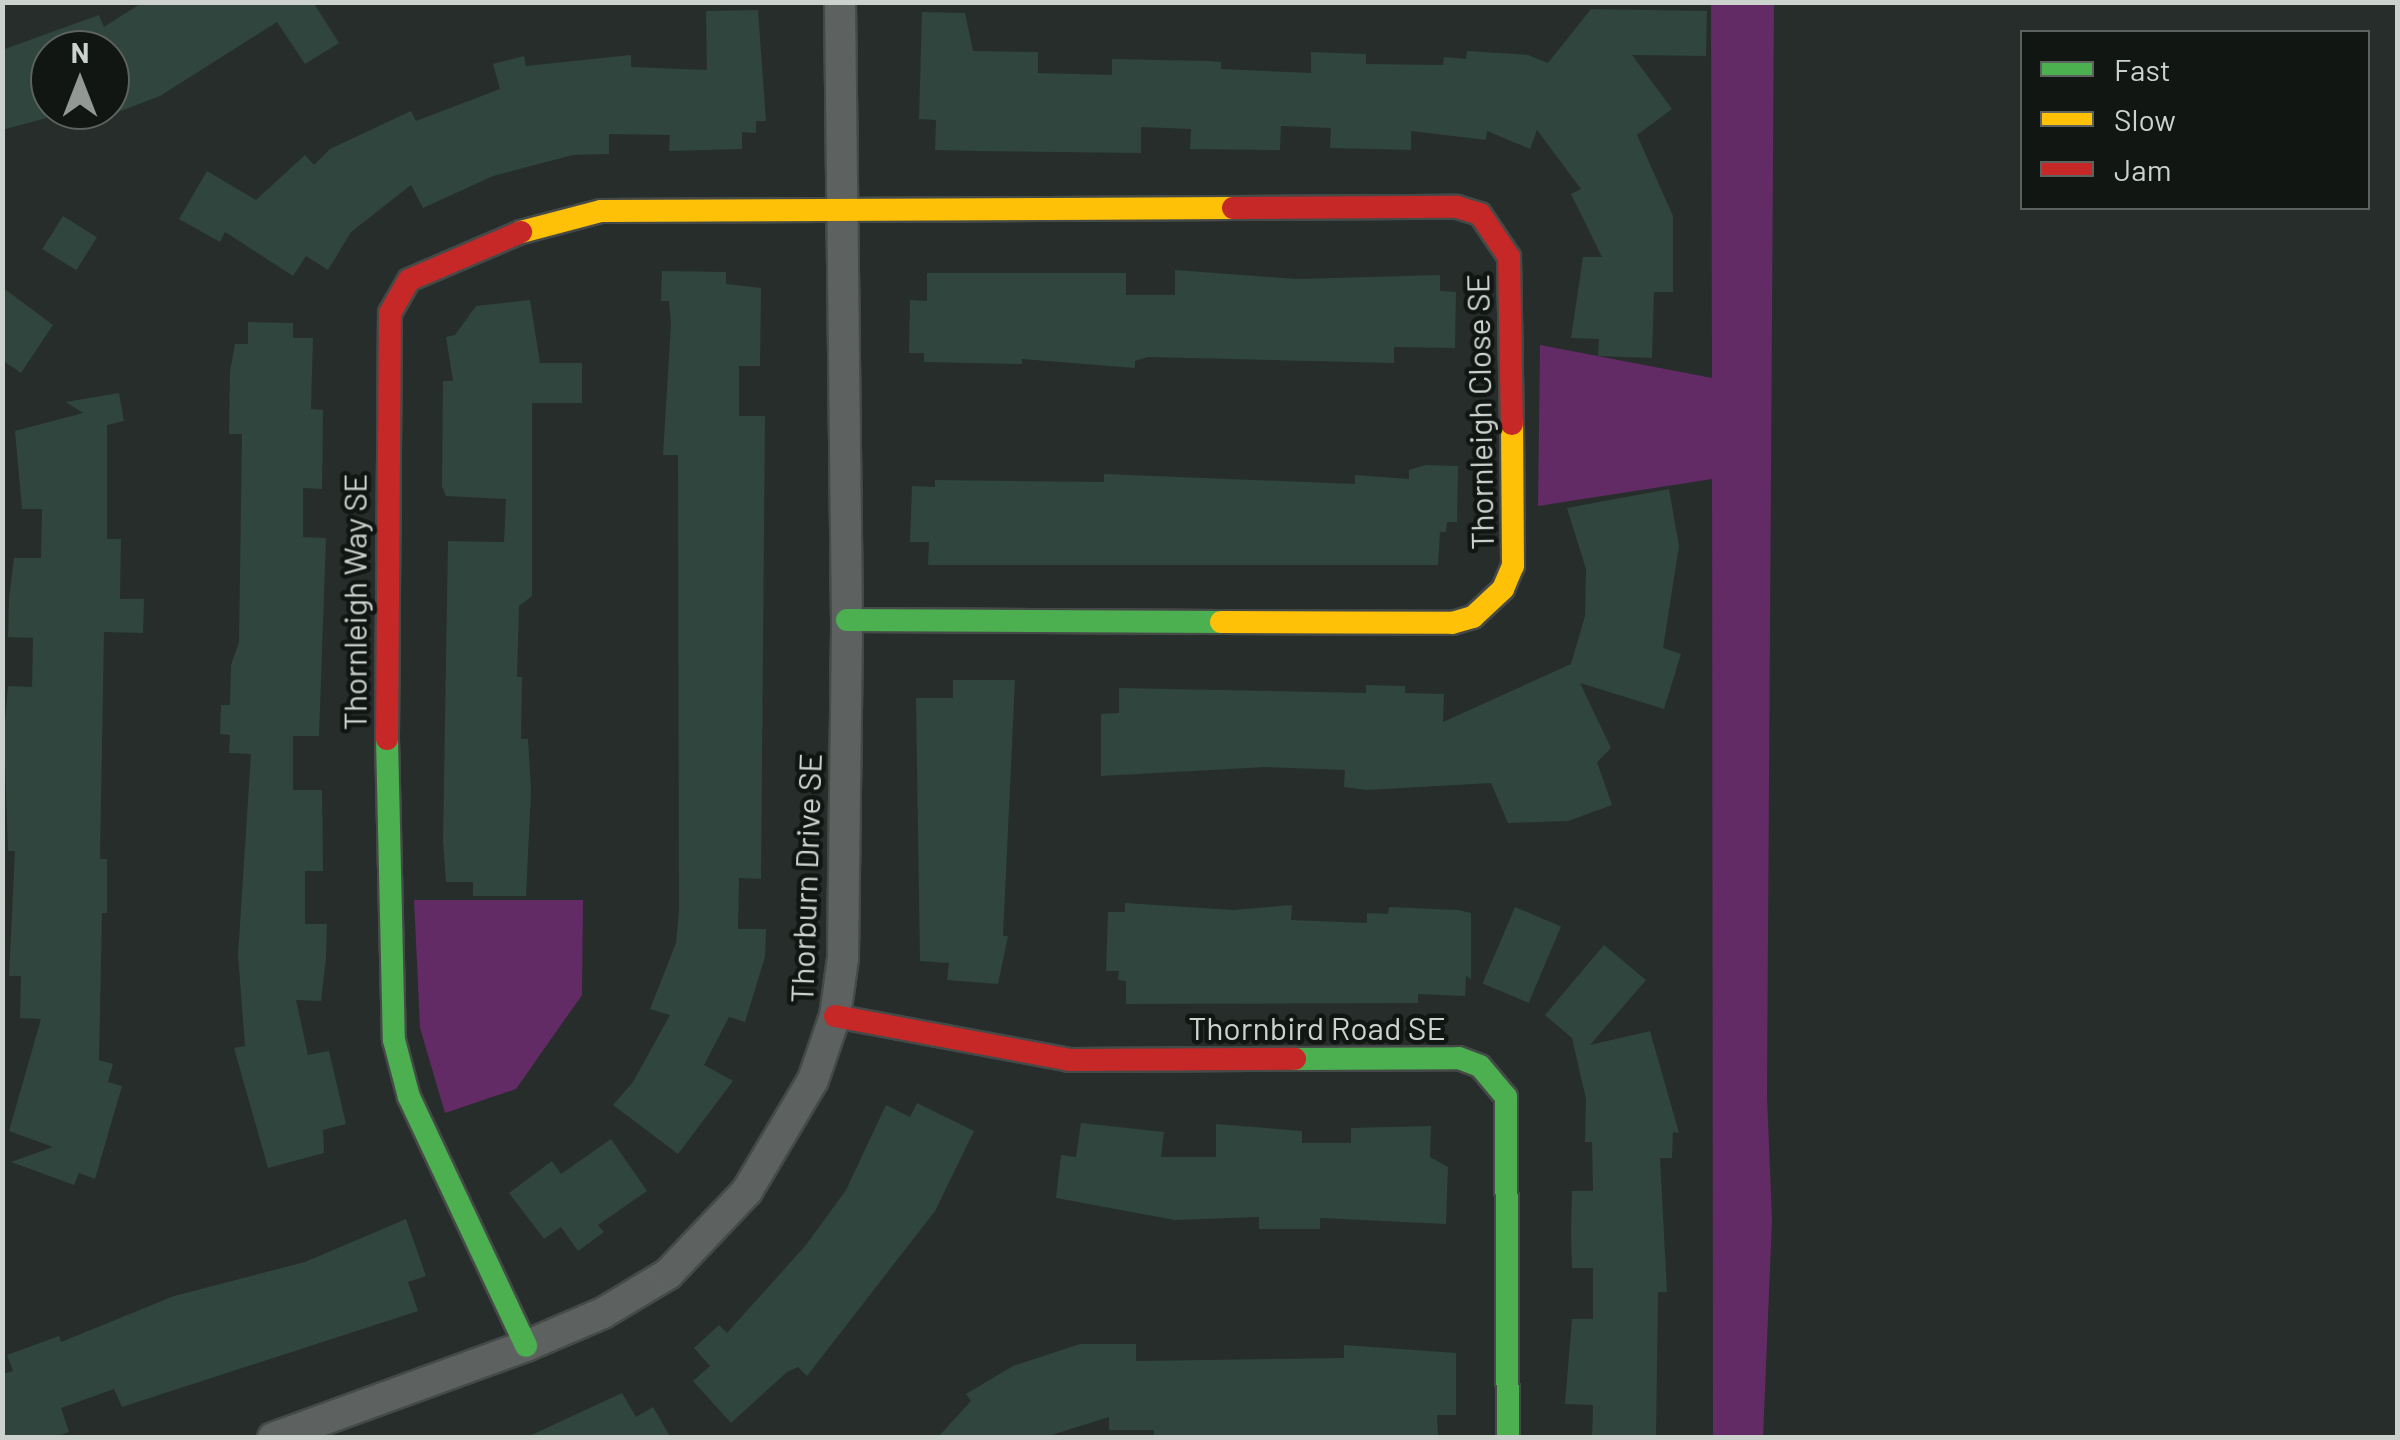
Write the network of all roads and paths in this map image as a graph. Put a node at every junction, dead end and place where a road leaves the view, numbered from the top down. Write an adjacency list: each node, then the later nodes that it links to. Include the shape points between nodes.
1 (840, 2): 2 (street, Thorburn Drive SE)
2 (840, 207): 3 (street, Thorburn Drive SE); 3 (street, Thornleigh Close SE, via 1457,207 1480,214 1496,232 1510,257 1512,281 1513,566 1491,605 1473,617 1452,623); 5 (street, Thornleigh Way SE, via 602,210 545,222 427,267 408,280 390,313 387,934 394,1040 409,1097)
3 (847, 620): 4 (street, Thorburn Drive SE, via 843,958)
4 (835, 1016): 5 (street, Thorburn Drive SE, via 813,1080 747,1191 712,1233 668,1274 603,1313); 7 (street, Thornbird Road SE, via 1070,1060 1459,1058 1480,1066 1506,1097 1508,1114)
5 (526, 1346): 6 (street, Thorburn Drive SE)
6 (273, 1438)
7 (1508, 1438)

